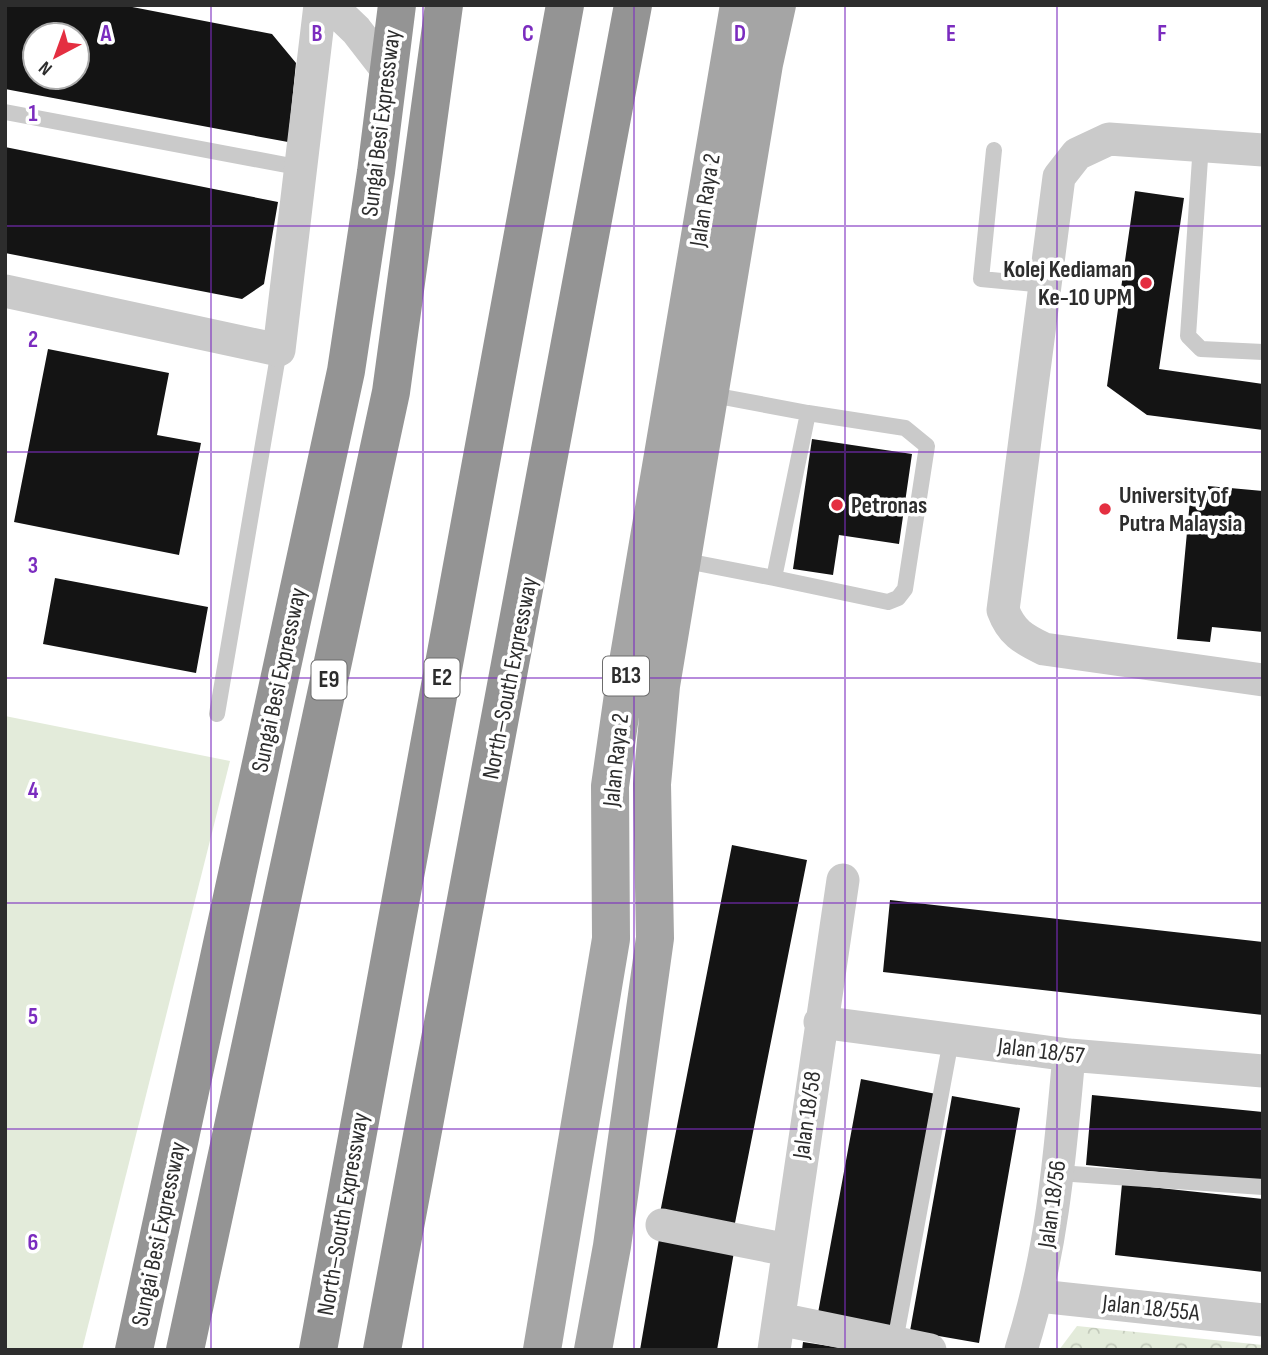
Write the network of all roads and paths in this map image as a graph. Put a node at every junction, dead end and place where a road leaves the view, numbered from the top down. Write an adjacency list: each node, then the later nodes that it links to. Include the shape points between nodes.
1 (320, 5): 14 (street)
2 (330, 5): 9 (street)
3 (397, 5): 9 (highway, Sungai Besi Expressway / E9)
4 (444, 5): 39 (highway, Sungai Besi Expressway / E9, via 391,391)
5 (565, 5): 40 (highway, North–South Expressway / E2)
6 (633, 5): 41 (highway, North–South Expressway)
7 (739, 5): 19 (main road, Jalan Raya 2 / B13)
8 (777, 5): 19 (main road, Jalan Raya 2 / B13)
9 (387, 70): 38 (highway, Sungai Besi Expressway / E9, via 346,371)
10 (5, 112): 14 (lane)
11 (1201, 144): 13 (street); 15 (street, via 1109,139 1077,154 1059,177); 18 (lane, via 1188,336 1201,349)
12 (995, 150): 15 (lane, via 981,279)
13 (1263, 150)
14 (302, 168): 17 (street)
15 (1045, 285): 23 (street, via 1003,610 1009,627 1023,640 1044,649)
16 (6, 297): 17 (street)
17 (279, 350): 24 (lane)
18 (1263, 352)
19 (691, 392): 20 (lane); 21 (main road, Jalan Raya 2 / B13)
20 (808, 413): 22 (lane); 22 (lane, via 905,428 927,446 905,589 888,602)
21 (664, 557): 22 (lane); 42 (main road, Jalan Raya 2 / B13, via 610,786 611,939); 43 (main road, Jalan Raya 2 / B13, via 652,783 655,939)
22 (774, 578)
23 (1263, 680)
24 (217, 714)
25 (843, 880): 26 (street, Jalan 18/58)
26 (820, 1022): 27 (street, Jalan 18/57); 33 (street, Jalan 18/58)
27 (951, 1040): 28 (street, Jalan 18/57); 37 (lane)
28 (1069, 1055): 29 (street, Jalan 18/57); 30 (street, Jalan 18/56)
29 (1263, 1071)
30 (1058, 1173): 31 (lane); 34 (street, Jalan 18/56)
31 (1263, 1187)
32 (662, 1225): 33 (street)
33 (788, 1250): 36 (street, Jalan 18/58)
34 (1039, 1296): 35 (street, Jalan 18/55A); 45 (street, Jalan 18/56)
35 (1263, 1320)
36 (777, 1334): 37 (street)
37 (894, 1346): 44 (street)
38 (134, 1350)
39 (185, 1350)
40 (318, 1350)
41 (382, 1350)
42 (542, 1350)
43 (593, 1350)
44 (930, 1350)
45 (1021, 1350)

